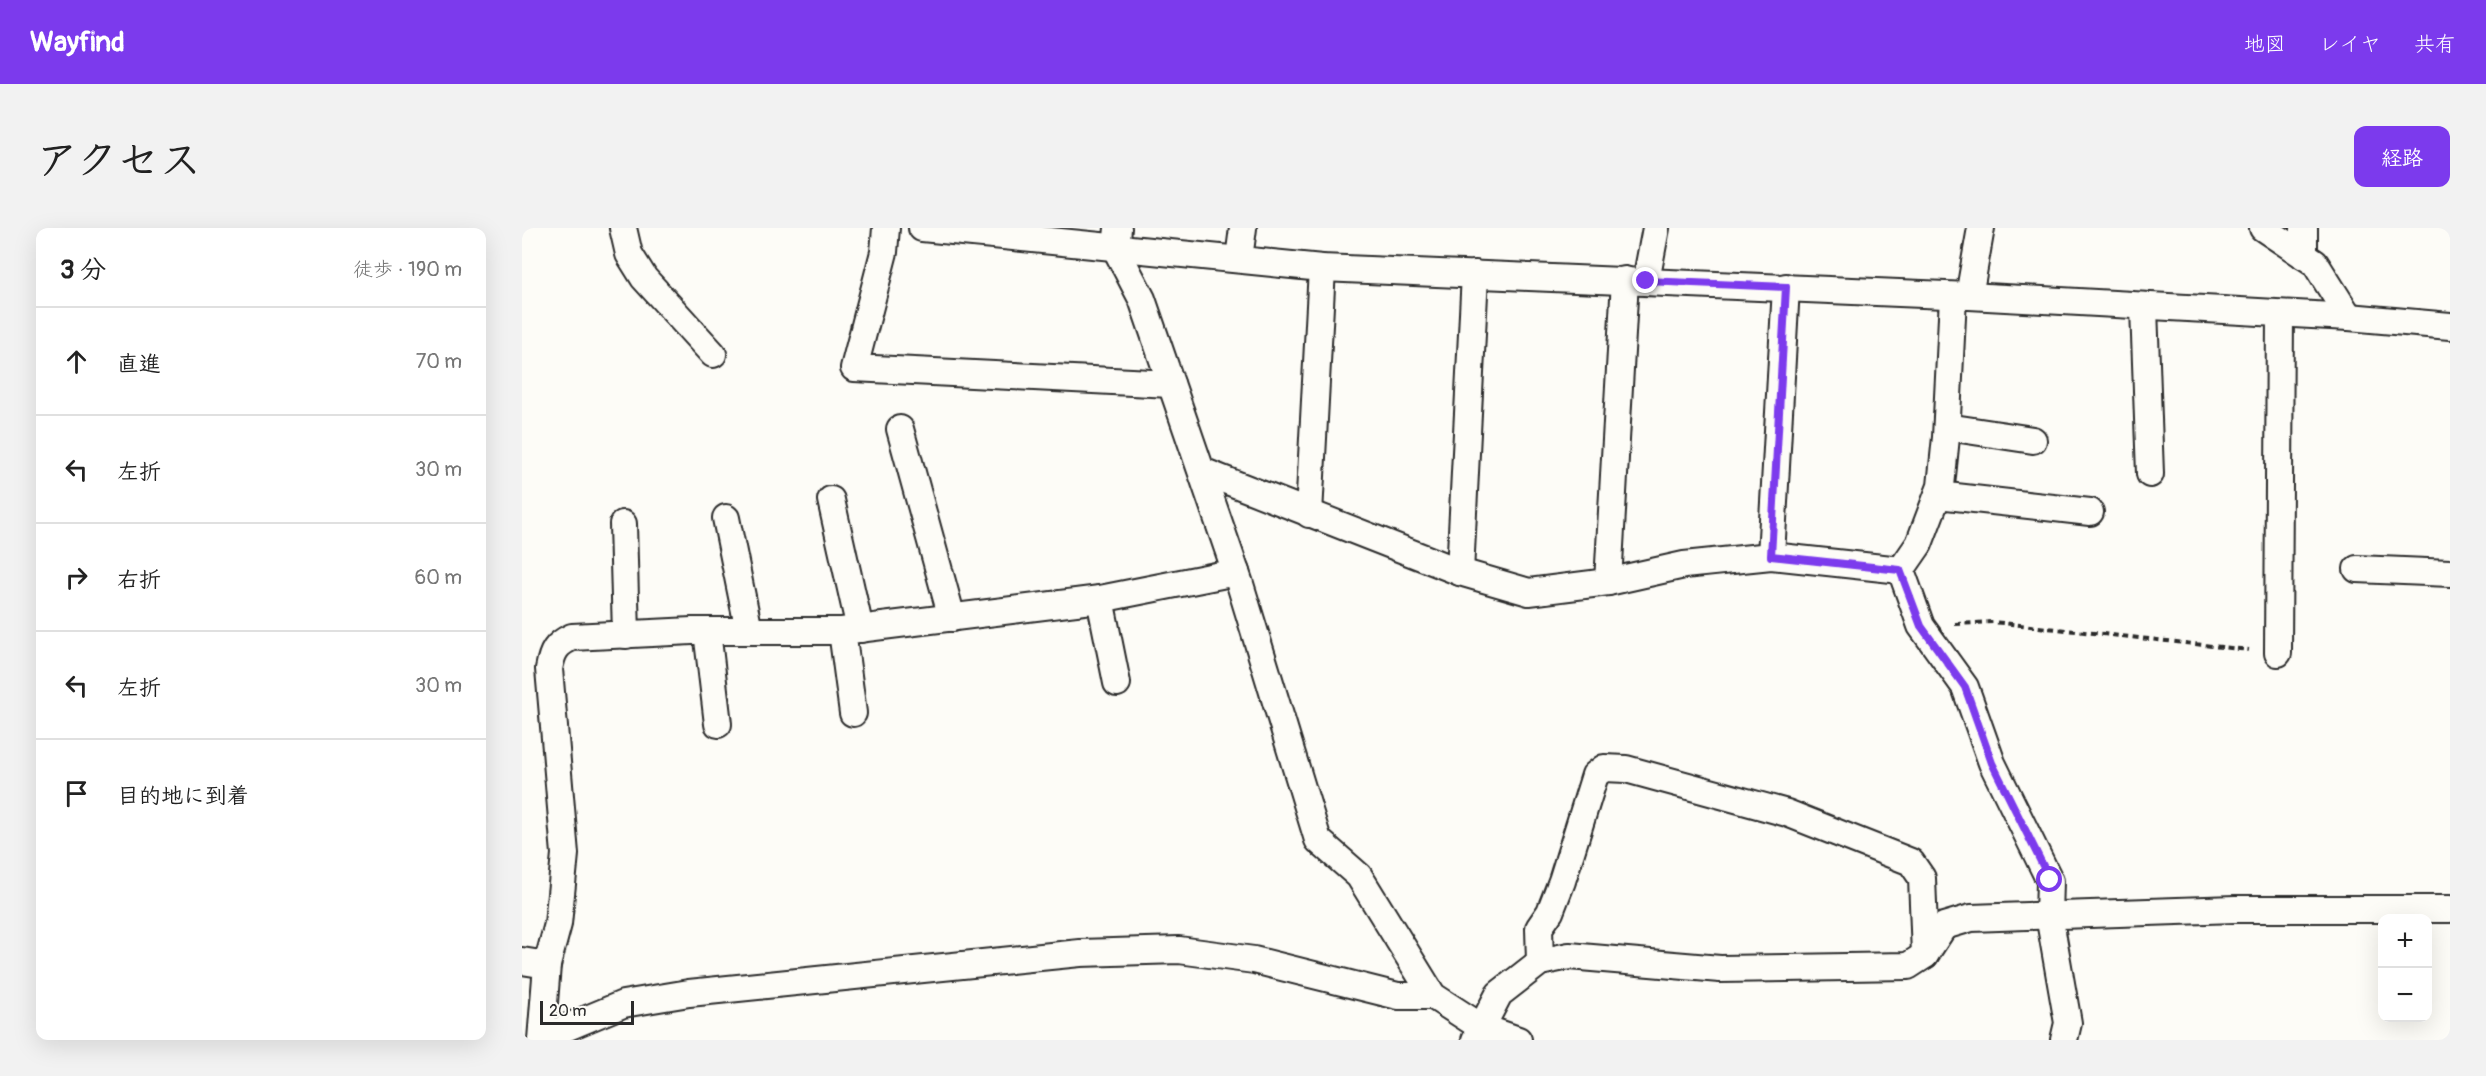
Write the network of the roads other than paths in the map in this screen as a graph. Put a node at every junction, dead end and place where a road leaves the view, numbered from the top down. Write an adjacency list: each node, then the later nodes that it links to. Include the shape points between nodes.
1 (623, 228): 21 (street, via 629,254 644,278)
2 (885, 228): 22 (street, via 884,252 854,368)
3 (922, 228): 9 (street)
4 (1243, 228): 11 (street)
5 (1656, 228): 14 (street)
6 (1981, 228): 16 (street)
7 (2263, 228): 10 (street)
8 (2304, 228): 10 (street)
9 (1117, 238): 11 (street); 22 (street)
10 (2304, 256): 19 (street, via 2315,263)
11 (1239, 259): 12 (street)
12 (1322, 268): 13 (street); 31 (street)
13 (1474, 274): 14 (street); 38 (street)
14 (1635, 281): 15 (street); 40 (street)
15 (1786, 287): 16 (street); 34 (street)
16 (1961, 297): 17 (street); 23 (street)
17 (2144, 308): 18 (street); 27 (street)
18 (2280, 314): 19 (street); 47 (street)
19 (2349, 317): 20 (street)
20 (2450, 326)
21 (713, 354)
22 (1171, 384): 26 (street)
23 (1947, 427): 25 (street); 28 (street)
24 (900, 429): 42 (street)
25 (2033, 440)
26 (1202, 471): 31 (street); 37 (street)
27 (2150, 474)
28 (1938, 495): 30 (street); 36 (street, via 1919,544)
29 (831, 500): 43 (street)
30 (2090, 512)
31 (1309, 514): 38 (street)
32 (726, 518): 45 (street)
33 (623, 524): 46 (street)
34 (1771, 556): 36 (street); 40 (street, via 1684,565)
35 (2357, 569): 39 (street)
36 (1900, 570): 52 (street, via 1921,626 1965,687 1992,763 2050,880)
37 (1236, 572): 41 (street); 56 (street, via 1318,840 1359,876)
38 (1460, 572): 40 (street, via 1529,592)
39 (2450, 573)
40 (1608, 582)
41 (1100, 599): 42 (street); 48 (street)
42 (952, 618): 43 (street)
43 (851, 630): 45 (street); 49 (street)
44 (707, 631): 45 (street); 46 (street); 50 (street)
45 (750, 631)
46 (626, 635): 55 (street, via 572,637 559,643 552,654 549,669 565,854 558,924)
47 (2278, 653)
48 (1117, 683)
49 (854, 713)
50 (718, 724)
51 (2450, 909): 52 (street, via 2235,909)
52 (2049, 915): 53 (street, via 1971,918 1944,926); 60 (street, via 2068,1023)
53 (1925, 956): 54 (street, via 1908,966 1720,969 1569,956); 54 (street, via 1922,878 1911,862 1788,813 1626,769 1604,768 1595,775 1562,880 1550,912 1539,928)
54 (1540, 962): 57 (street, via 1498,994)
55 (534, 963): 58 (street)
56 (1433, 996): 57 (street); 58 (street, via 1398,996 1254,960 1179,950 1080,953 689,993 623,1004)
57 (1478, 1034): 59 (street)
58 (543, 1040)
59 (1518, 1040)
60 (2064, 1040)

